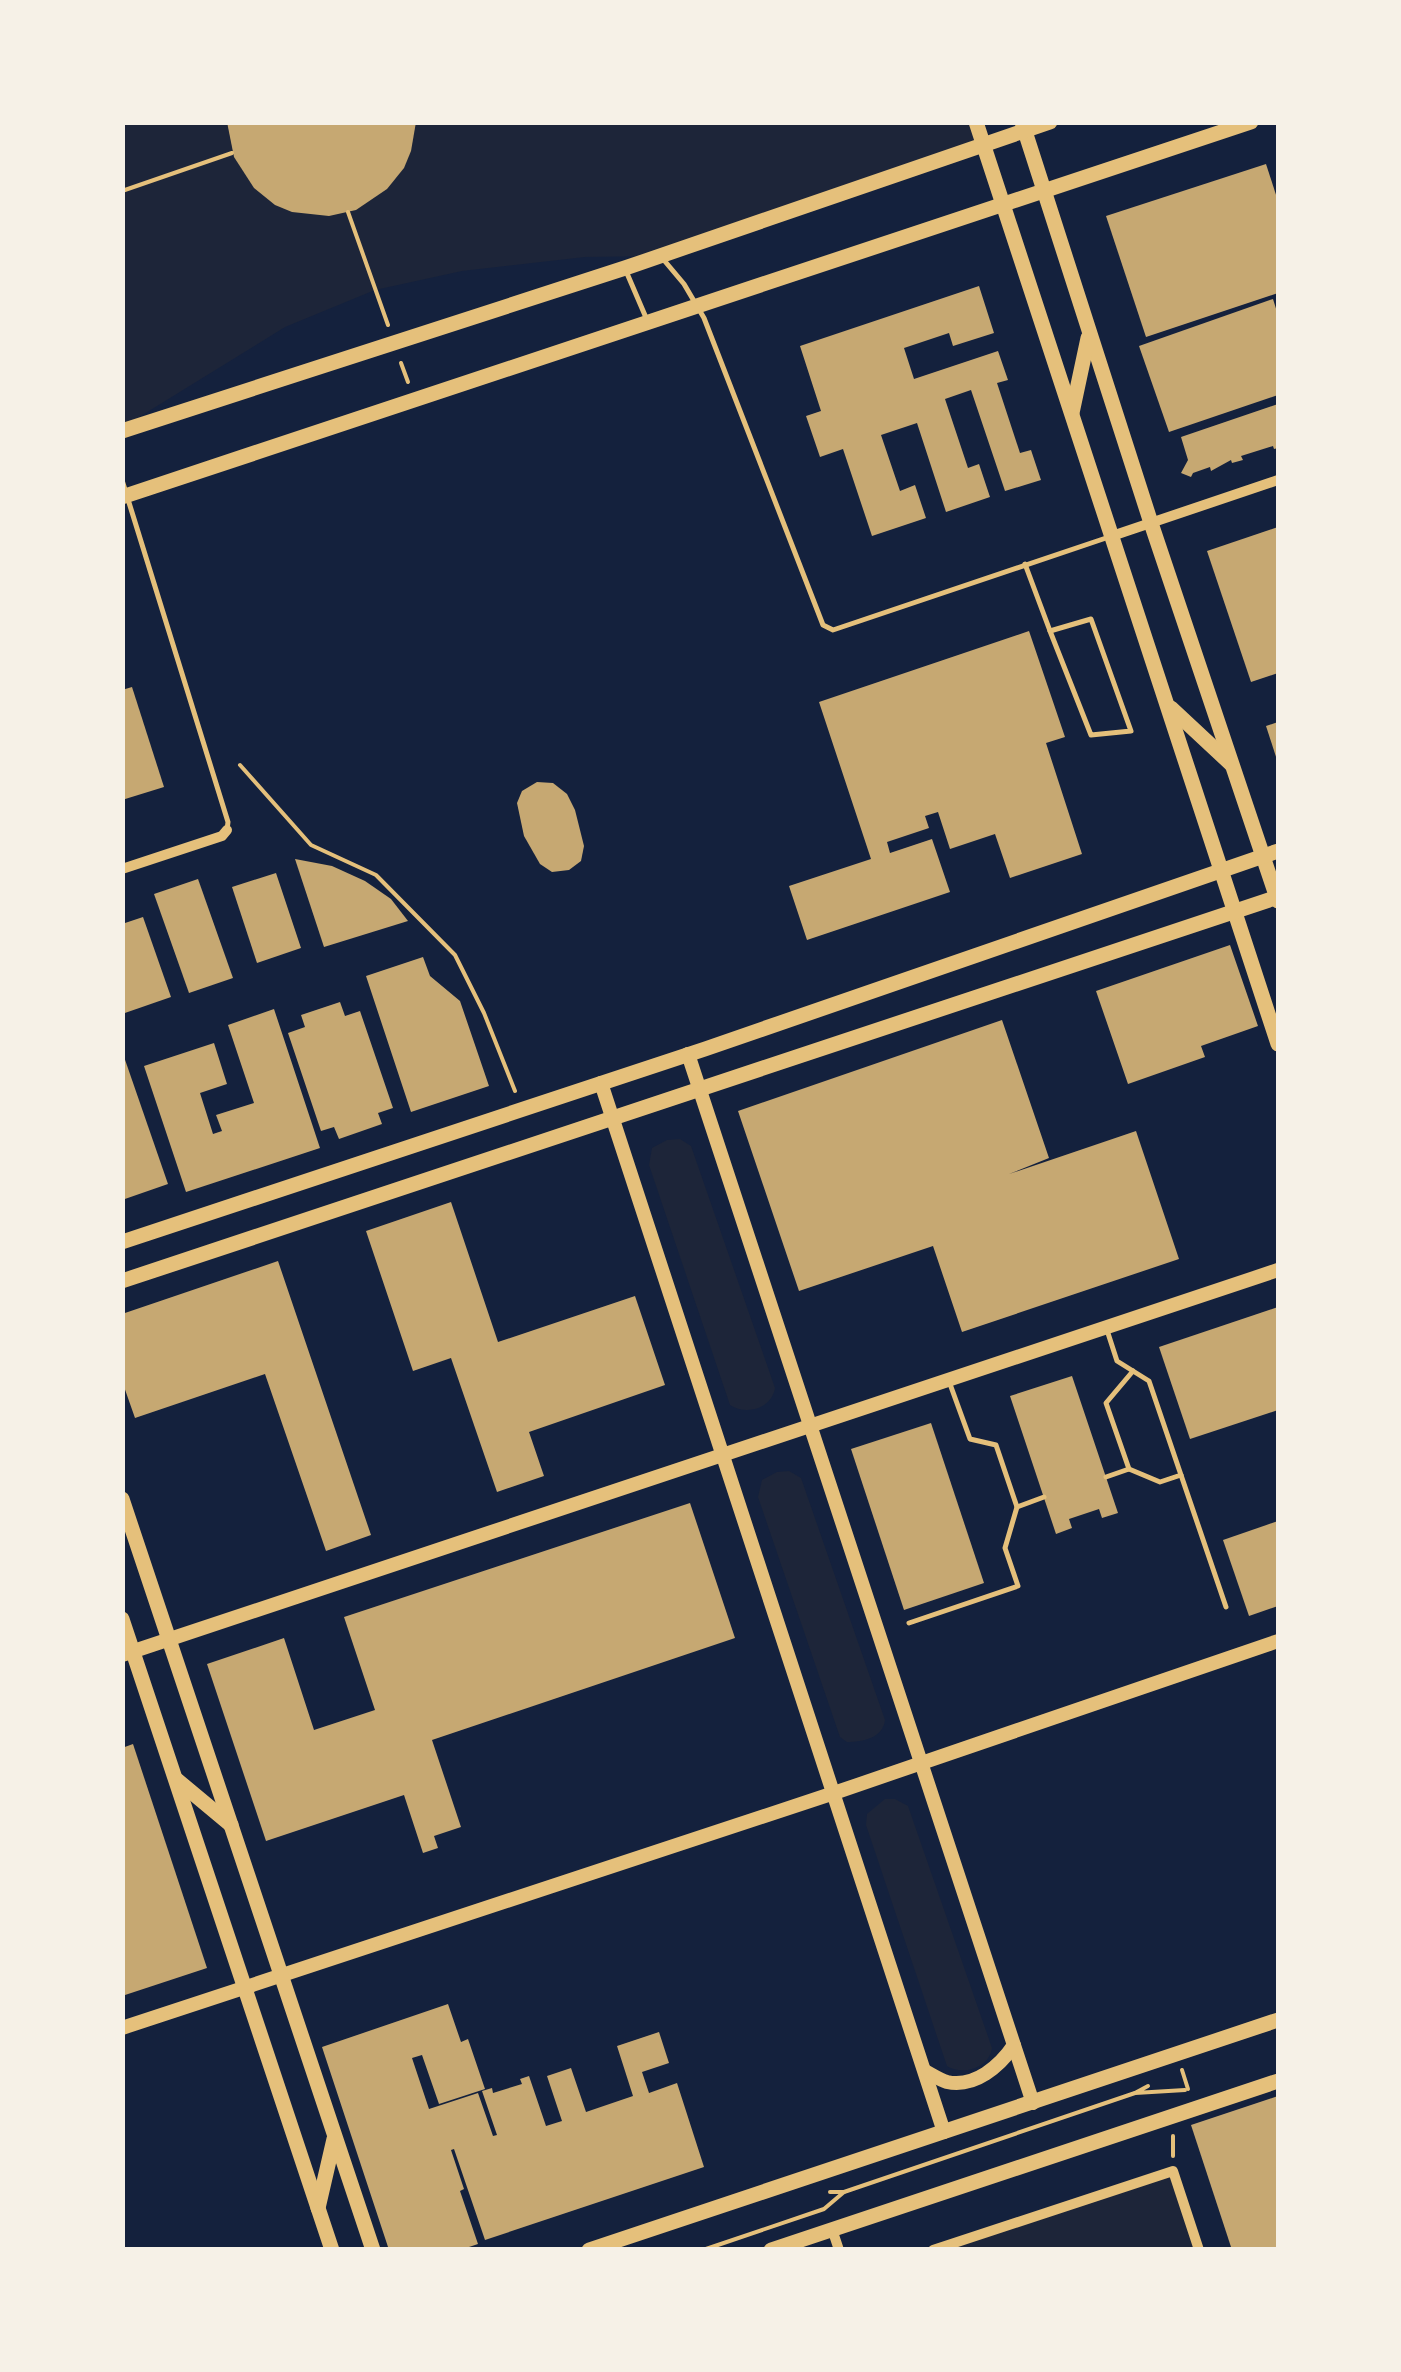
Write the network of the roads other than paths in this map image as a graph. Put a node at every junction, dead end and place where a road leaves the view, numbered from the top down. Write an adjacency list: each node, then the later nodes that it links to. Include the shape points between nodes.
1 (976, 122): 5 (main road)
2 (1050, 122): 4 (main road)
3 (1251, 122): 6 (main road)
4 (1023, 127): 5 (main road); 6 (main road)
5 (984, 144): 7 (main road); 8 (main road)
6 (1044, 192): 7 (main road); 12 (main road)
7 (1004, 206): 10 (main road); 13 (main road)
8 (660, 256): 9 (main road); 10 (lane)
9 (624, 268): 11 (lane); 14 (main road)
10 (698, 306): 11 (main road); 19 (lane, via 823,625 832,630)
11 (648, 324): 16 (main road)
12 (1089, 334): 13 (main road); 17 (main road)
13 (1072, 413): 18 (main road)
14 (122, 431)
15 (1278, 480): 17 (street)
16 (124, 491): 23 (lane)
17 (1151, 523): 18 (street); 22 (main road)
18 (1112, 536): 19 (lane); 21 (main road)
19 (1025, 564): 20 (lane)
20 (1050, 631): 20 (lane, via 1091,735 1131,731 1091,619)
21 (1168, 705): 22 (main road); 26 (main road)
22 (1233, 766): 24 (main road)
23 (227, 830): 25 (street)
24 (1271, 854): 26 (main road); 27 (main road)
25 (122, 869)
26 (1221, 870): 28 (main road); 30 (main road)
27 (1278, 899): 28 (main road)
28 (1234, 912): 29 (main road); 32 (main road)
29 (1278, 1044)
30 (688, 1054): 31 (main road); 32 (street)
31 (600, 1083): 33 (street); 34 (main road)
32 (699, 1090): 33 (main road); 40 (street)
33 (612, 1118): 36 (main road); 41 (street)
34 (122, 1242)
35 (1278, 1270): 37 (street)
36 (122, 1281)
37 (1106, 1328): 38 (lane, via 1117,1361); 39 (street)
38 (1133, 1371): 42 (lane, via 1106,1403); 43 (lane, via 1149,1381)
39 (949, 1381): 40 (street); 47 (lane, via 970,1439 996,1445)
40 (810, 1427): 41 (street); 54 (street)
41 (722, 1456): 51 (street); 56 (street)
42 (1129, 1469): 43 (lane, via 1160,1482); 44 (lane)
43 (1181, 1475): 48 (lane)
44 (1106, 1477)
45 (1044, 1497): 47 (lane)
46 (122, 1498): 51 (main road)
47 (1017, 1506): 50 (lane, via 1005,1548 1018,1586)
48 (1226, 1607)
49 (122, 1619): 53 (main road)
50 (909, 1622)
51 (171, 1639): 53 (street); 57 (main road)
52 (1278, 1641): 54 (street)
53 (128, 1654): 55 (main road)
54 (921, 1762): 56 (street); 62 (street)
55 (177, 1780): 57 (main road); 59 (main road)
56 (834, 1793): 58 (street); 63 (street)
57 (231, 1825): 58 (main road)
58 (281, 1975): 59 (street); 67 (main road)
59 (244, 1986): 61 (street); 68 (main road)
60 (1278, 2020): 65 (main road)
61 (122, 2028)
62 (1014, 2045): 63 (street, via 1003,2063 979,2078 948,2082); 65 (street)
63 (925, 2071): 66 (street)
64 (1278, 2081): 69 (main road)
65 (1034, 2102): 66 (main road)
66 (944, 2132): 72 (main road)
67 (334, 2139): 68 (main road); 71 (main road)
68 (318, 2208): 70 (main road)
69 (832, 2230): 73 (main road); 74 (street)
70 (332, 2250)
71 (373, 2250)
72 (589, 2250)
73 (771, 2250)
74 (839, 2250)
75 (934, 2250): 76 (street, via 1173,2171)
76 (1198, 2250)

